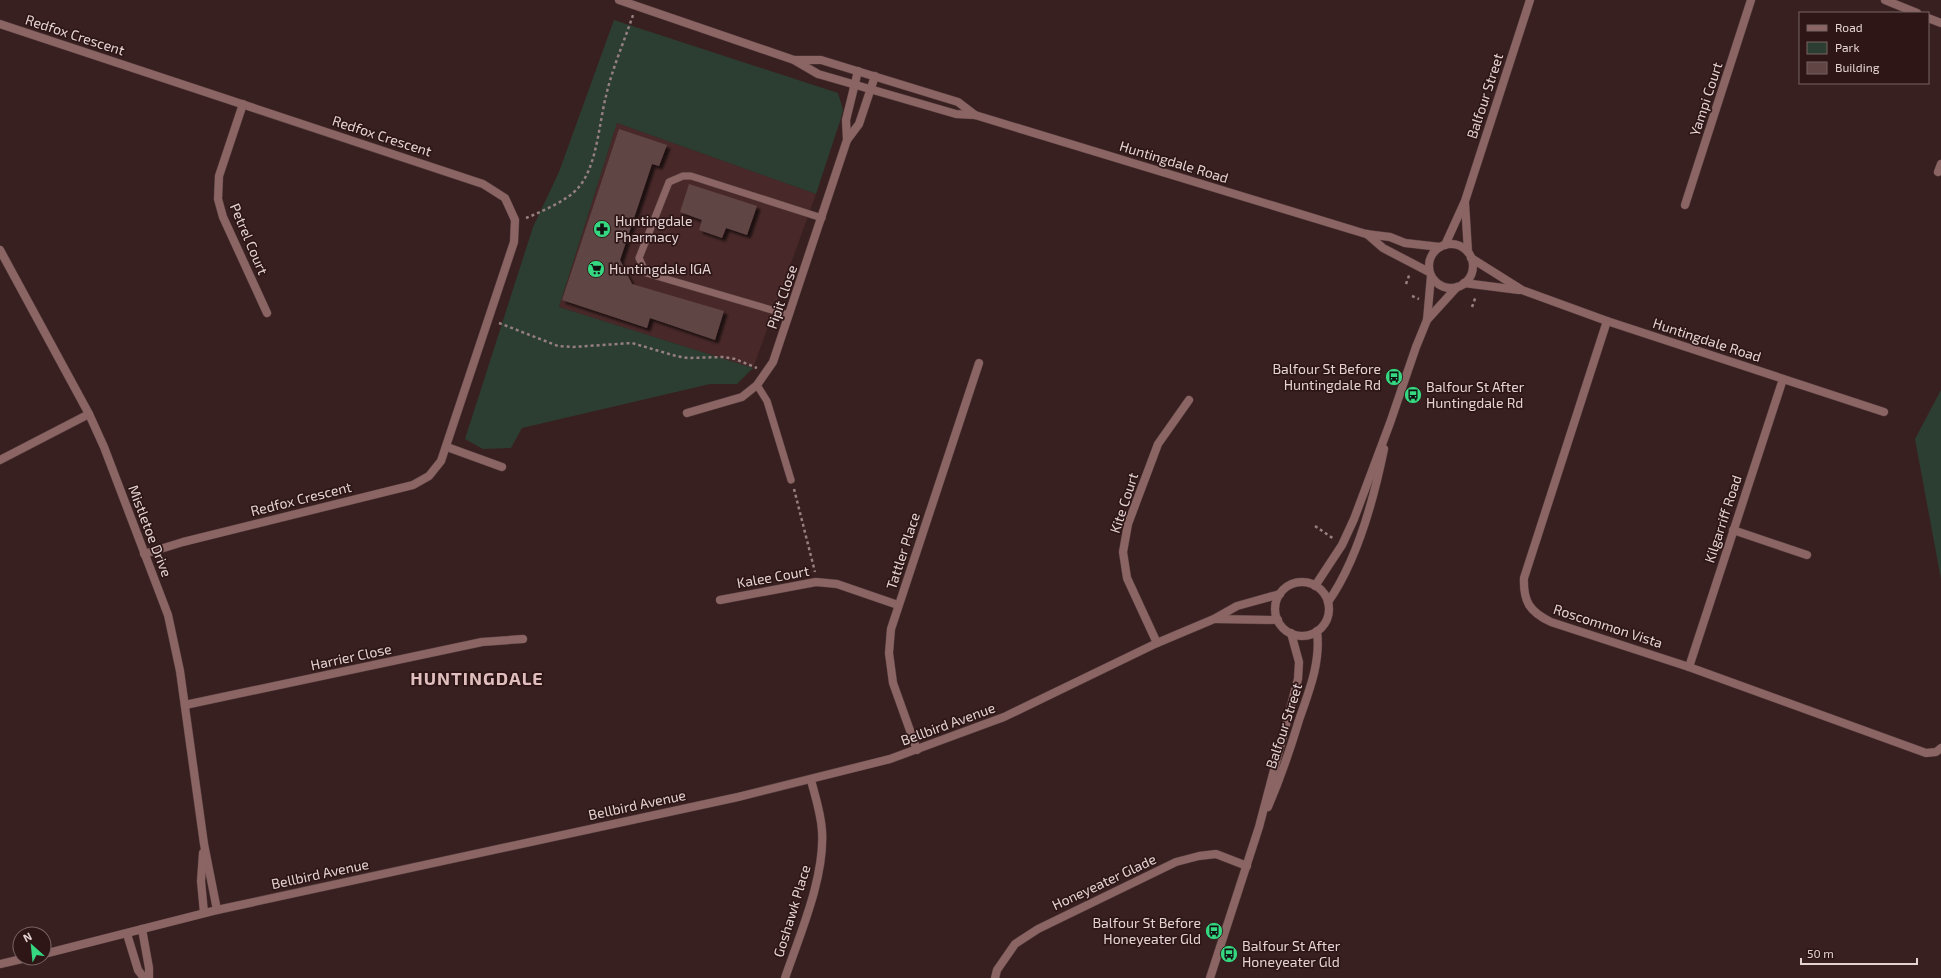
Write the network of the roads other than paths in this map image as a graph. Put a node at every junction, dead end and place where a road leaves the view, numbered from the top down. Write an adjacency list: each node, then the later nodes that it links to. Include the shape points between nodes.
1 (619, 0): 9 (street, Huntingdale Road)
2 (1530, 0): 19 (street, Balfour Street)
3 (1750, 0): 20 (street, Yampi Court)
4 (1885, 0): 5 (street)
5 (1915, 12)
6 (1929, 18): 7 (street)
7 (1941, 23)
8 (0, 24): 14 (street, Redfox Crescent)
9 (794, 60): 10 (street, Huntingdale Road, via 821,60); 12 (street, Huntingdale Road, via 818,74)
10 (858, 71): 11 (street, Huntingdale Road); 12 (street, Pipit Close)
11 (874, 76): 13 (street, Pipit Close); 15 (street, Huntingdale Road, via 958,102)
12 (854, 84): 13 (street, Huntingdale Road); 16 (street, Pipit Close, via 846,120)
13 (871, 89): 15 (street, Huntingdale Road, via 956,114); 16 (street, Pipit Close, via 859,124)
14 (243, 104): 29 (street, Petrel Court, via 219,176 218,199 223,217); 41 (street, Redfox Crescent, via 483,184 505,198 515,220 514,242)
15 (975, 115): 22 (street, Huntingdale Road)
16 (847, 140): 21 (street, Pipit Close)
17 (1941, 164): 18 (street)
18 (1938, 172)
19 (1465, 201): 23 (street, Balfour Street); 25 (street, Balfour Street)
20 (1685, 205)
21 (822, 218): 30 (street, Pipit Close); 30 (lane, via 691,176 683,176 669,182 639,258 646,272)
22 (1366, 234): 23 (street, Huntingdale Road, via 1390,237 1405,243); 26 (street, Huntingdale Road, via 1383,248)
23 (1442, 246): 25 (street, via 1457,245); 26 (street, via 1432,255)
24 (0, 250): 39 (street, Mistletoe Drive)
25 (1469, 255): 27 (street, via 1472,272); 28 (street, Huntingdale Road)
26 (1430, 274): 27 (street, via 1442,286); 31 (street)
27 (1460, 285): 28 (street, Huntingdale Road); 31 (street)
28 (1522, 290): 32 (street, Huntingdale Road)
29 (267, 313)
30 (789, 315): 35 (street, Pipit Close, via 773,362)
31 (1427, 320): 40 (street)
32 (1607, 321): 34 (street, Huntingdale Road); 59 (street, Roscommon Vista, via 1524,578 1523,591 1527,603 1537,615 1552,622)
33 (979, 363): 52 (street, Tattler Place)
34 (1783, 379): 37 (street, Huntingdale Road); 45 (street, Kilgarriff Road)
35 (757, 385): 38 (street, Pipit Close, via 742,397); 44 (lane, via 768,401)
36 (1189, 400): 58 (street, Kite Court, via 1158,444 1128,524 1123,552 1127,578)
37 (1884, 412)
38 (687, 413)
39 (89, 414): 42 (street); 46 (street, Mistletoe Drive)
40 (1390, 423): 48 (street, via 1342,545); 51 (street, via 1379,474 1355,552 1340,585)
41 (447, 447): 43 (street); 46 (street, Redfox Crescent, via 441,461 429,476 413,485)
42 (0, 460)
43 (502, 467)
44 (791, 480)
45 (1733, 530): 47 (street); 59 (street, Kilgarriff Road)
46 (144, 554): 60 (street, Mistletoe Drive, via 168,615)
47 (1807, 555)
48 (1315, 586): 49 (street, via 1308,583 1292,584); 51 (street, via 1321,590)
49 (1280, 594): 53 (street, Bellbird Avenue, via 1237,606); 54 (street, via 1275,607)
50 (720, 600): 52 (street, Kalee Court, via 816,582 837,584)
51 (1328, 602): 55 (street, via 1327,618)
52 (898, 605): 62 (street, Tattler Place, via 891,629 889,653 893,683)
53 (1214, 619): 54 (street, Bellbird Avenue); 58 (street, Bellbird Avenue)
54 (1278, 620): 56 (street, Balfour Street)
55 (1317, 631): 56 (street, via 1300,635); 64 (street, Balfour Street, via 1315,673 1280,779)
56 (1291, 633): 64 (street, Balfour Street, via 1299,662 1298,679)
57 (523, 639): 60 (street, Harrier Close, via 482,642)
58 (1157, 643): 62 (street, Bellbird Avenue, via 1004,717)
59 (1689, 667): 61 (street, Roscommon Vista, via 1926,753 1936,752)
60 (185, 705): 65 (street, Mistletoe Drive)
61 (1941, 748)
62 (917, 750): 63 (street, Bellbird Avenue)
63 (811, 780): 67 (street, Bellbird Avenue); 76 (street, Goshawk Place, via 822,830 820,866)
64 (1259, 826): 66 (street, Balfour Street)
65 (204, 844): 67 (street, Mistletoe Drive); 68 (street, Mistletoe Drive)
66 (1247, 866): 77 (street, Honeyeater Glade, via 1216,854 1176,862 1038,928 1015,944); 78 (street, Balfour Street)
67 (217, 910): 68 (street, Bellbird Avenue)
68 (204, 913): 69 (street, Bellbird Avenue)
69 (142, 929): 70 (street, Bellbird Avenue); 75 (street)
70 (127, 934): 71 (street, Bellbird Avenue); 74 (street, via 138,970)
71 (52, 952)
72 (12, 962): 73 (street)
73 (2, 965)
74 (144, 978)
75 (149, 978)
76 (785, 978)
77 (995, 978)
78 (1210, 978)

